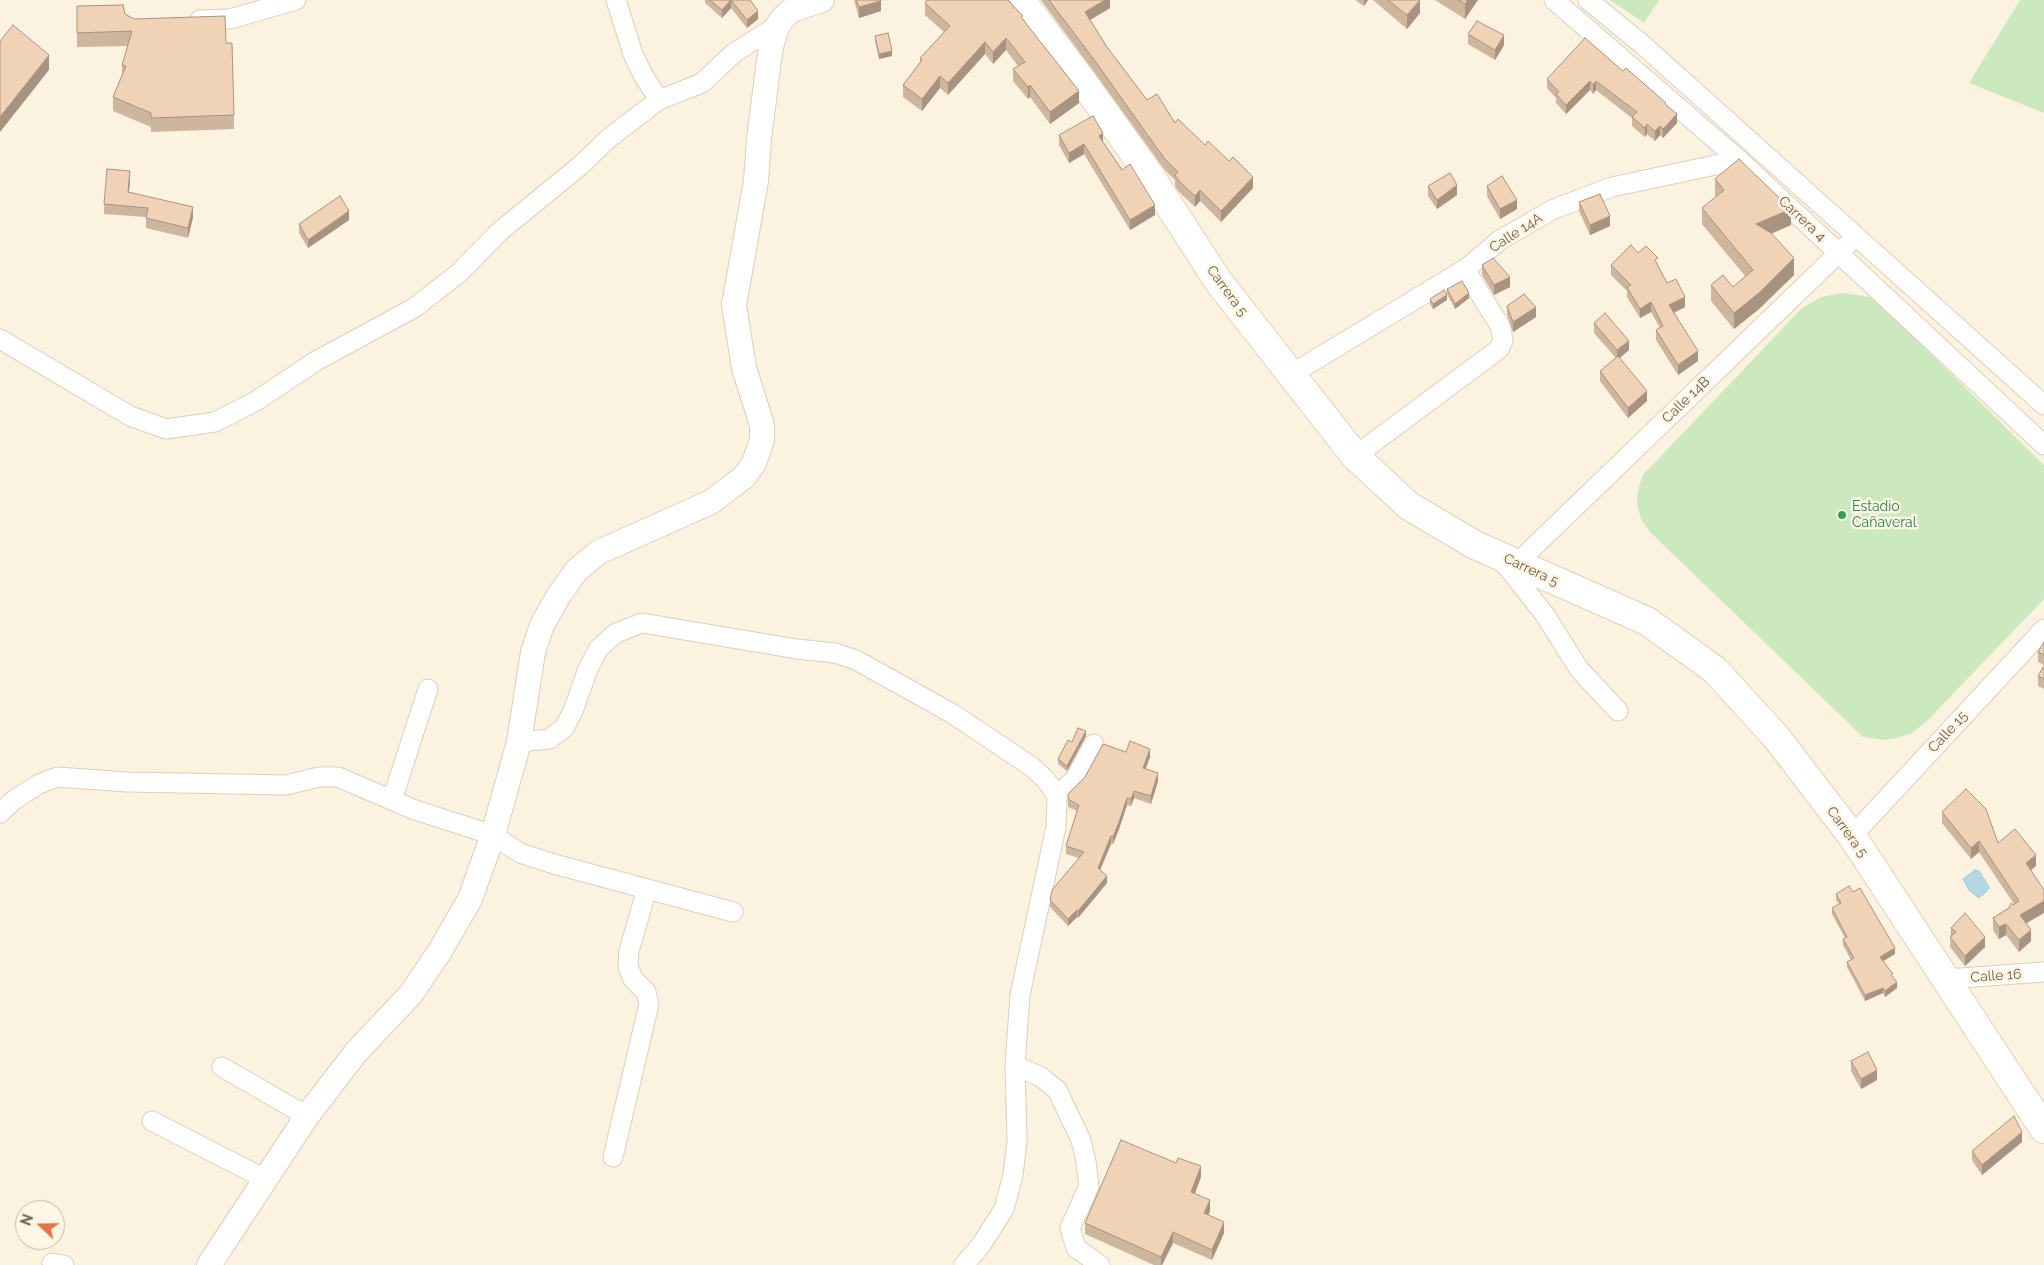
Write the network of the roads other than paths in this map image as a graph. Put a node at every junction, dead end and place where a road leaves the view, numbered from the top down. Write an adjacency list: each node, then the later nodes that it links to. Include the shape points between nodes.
1 (296, 0): 7 (street, via 230,18)
2 (616, 0): 9 (street, via 634,54)
3 (1021, 0): 15 (main road, Carrera 5, via 1150,177 1218,280)
4 (1554, 0): 10 (street, Carrera 4)
5 (1588, 0): 11 (street, Carrera 4, via 1643,45)
6 (811, 2): 8 (street, via 792,10)
7 (186, 21)
8 (778, 25): 9 (street, via 734,53 702,83); 24 (street, via 769,60 755,189 734,305 744,368 762,425 762,440 754,464 744,477 711,502 598,552 577,570 542,625 533,652)
9 (659, 100): 14 (street, via 609,138 499,232 459,273 414,308 316,361 256,401 215,422 166,429 130,416)
10 (1739, 160): 12 (street, Carrera 4); 13 (street, Calle 14A, via 1612,187 1554,209 1500,240)
11 (1855, 237): 12 (street, Calle 14B); 16 (street, Carrera 4)
12 (1839, 253): 17 (street, Carrera 4); 20 (street, Calle 14B)
13 (1467, 268): 15 (street, Calle 14A); 18 (street, via 1500,326 1503,340 1499,349)
14 (0, 339)
15 (1290, 375): 18 (main road, Carrera 5)
16 (2044, 405)
17 (2044, 445)
18 (1355, 456): 19 (main road, Carrera 5, via 1409,506)
19 (1491, 552): 20 (main road, Carrera 5); 23 (street, via 1509,569 1545,615 1578,669)
20 (1516, 564): 30 (main road, Carrera 5, via 1647,620 1715,670 1776,738)
21 (2044, 629): 30 (street, Calle 15)
22 (428, 689): 27 (street)
23 (1618, 711)
24 (519, 742): 26 (street, via 549,739 564,728 599,648 616,633 642,623 835,653 856,660 953,714 1032,767); 29 (street)
25 (1094, 744): 26 (street, via 1074,779)
26 (1057, 796): 35 (street, via 1056,827 1020,995)
27 (392, 800): 28 (street, via 338,777 319,777 286,784 127,782 57,777 39,784); 29 (street)
28 (0, 813)
29 (493, 835): 31 (street, via 520,853); 37 (street, via 470,899 440,951 411,994 357,1051)
30 (1852, 836): 34 (main road, Carrera 5)
31 (647, 889): 32 (street); 40 (street, via 629,951 628,966 633,979 646,992 649,1004)
32 (733, 912)
33 (2044, 972): 34 (street, Calle 16)
34 (1947, 979): 39 (main road, Carrera 5)
35 (1015, 1065): 43 (street, via 1017,1141 1013,1175 1004,1209); 44 (street, via 1041,1077 1057,1090 1081,1140 1089,1186 1070,1228 1076,1248)
36 (222, 1066): 37 (street)
37 (308, 1116): 41 (street)
38 (152, 1121): 41 (street)
39 (2044, 1129)
40 (612, 1157)
41 (265, 1178): 42 (street)
42 (209, 1265)
43 (964, 1265)
44 (1100, 1265)

